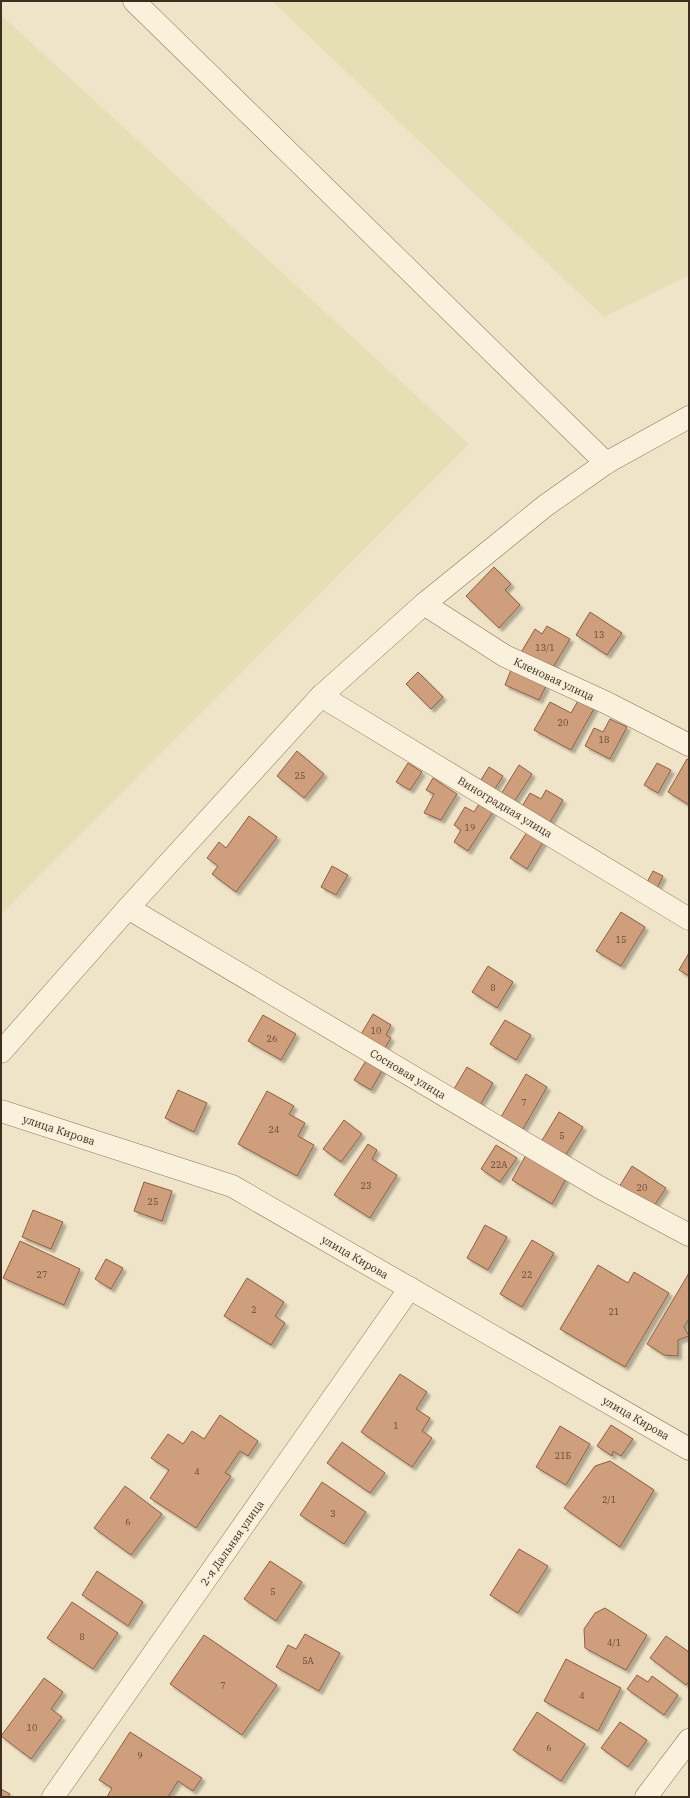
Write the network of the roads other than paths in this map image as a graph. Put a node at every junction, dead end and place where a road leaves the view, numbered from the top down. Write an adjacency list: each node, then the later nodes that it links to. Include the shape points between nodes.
1 (134, 1): 3 (street)
2 (684, 425): 3 (street)
3 (606, 463): 4 (street, via 544,506)
4 (424, 604): 5 (street); 6 (street, Кленовая улица, via 505,656)
5 (321, 696): 7 (street); 8 (street, Виноградная улица)
6 (689, 745)
7 (128, 908): 9 (street); 11 (street, Сосновая улица, via 599,1187)
8 (689, 919)
9 (1, 1052)
10 (1, 1111): 12 (street, улица Кирова, via 232,1186)
11 (689, 1235)
12 (410, 1288): 13 (street, улица Кирова); 15 (street, 2-я Дальняя улица)
13 (689, 1449)
14 (689, 1740): 16 (street)
15 (53, 1797)
16 (646, 1797)

